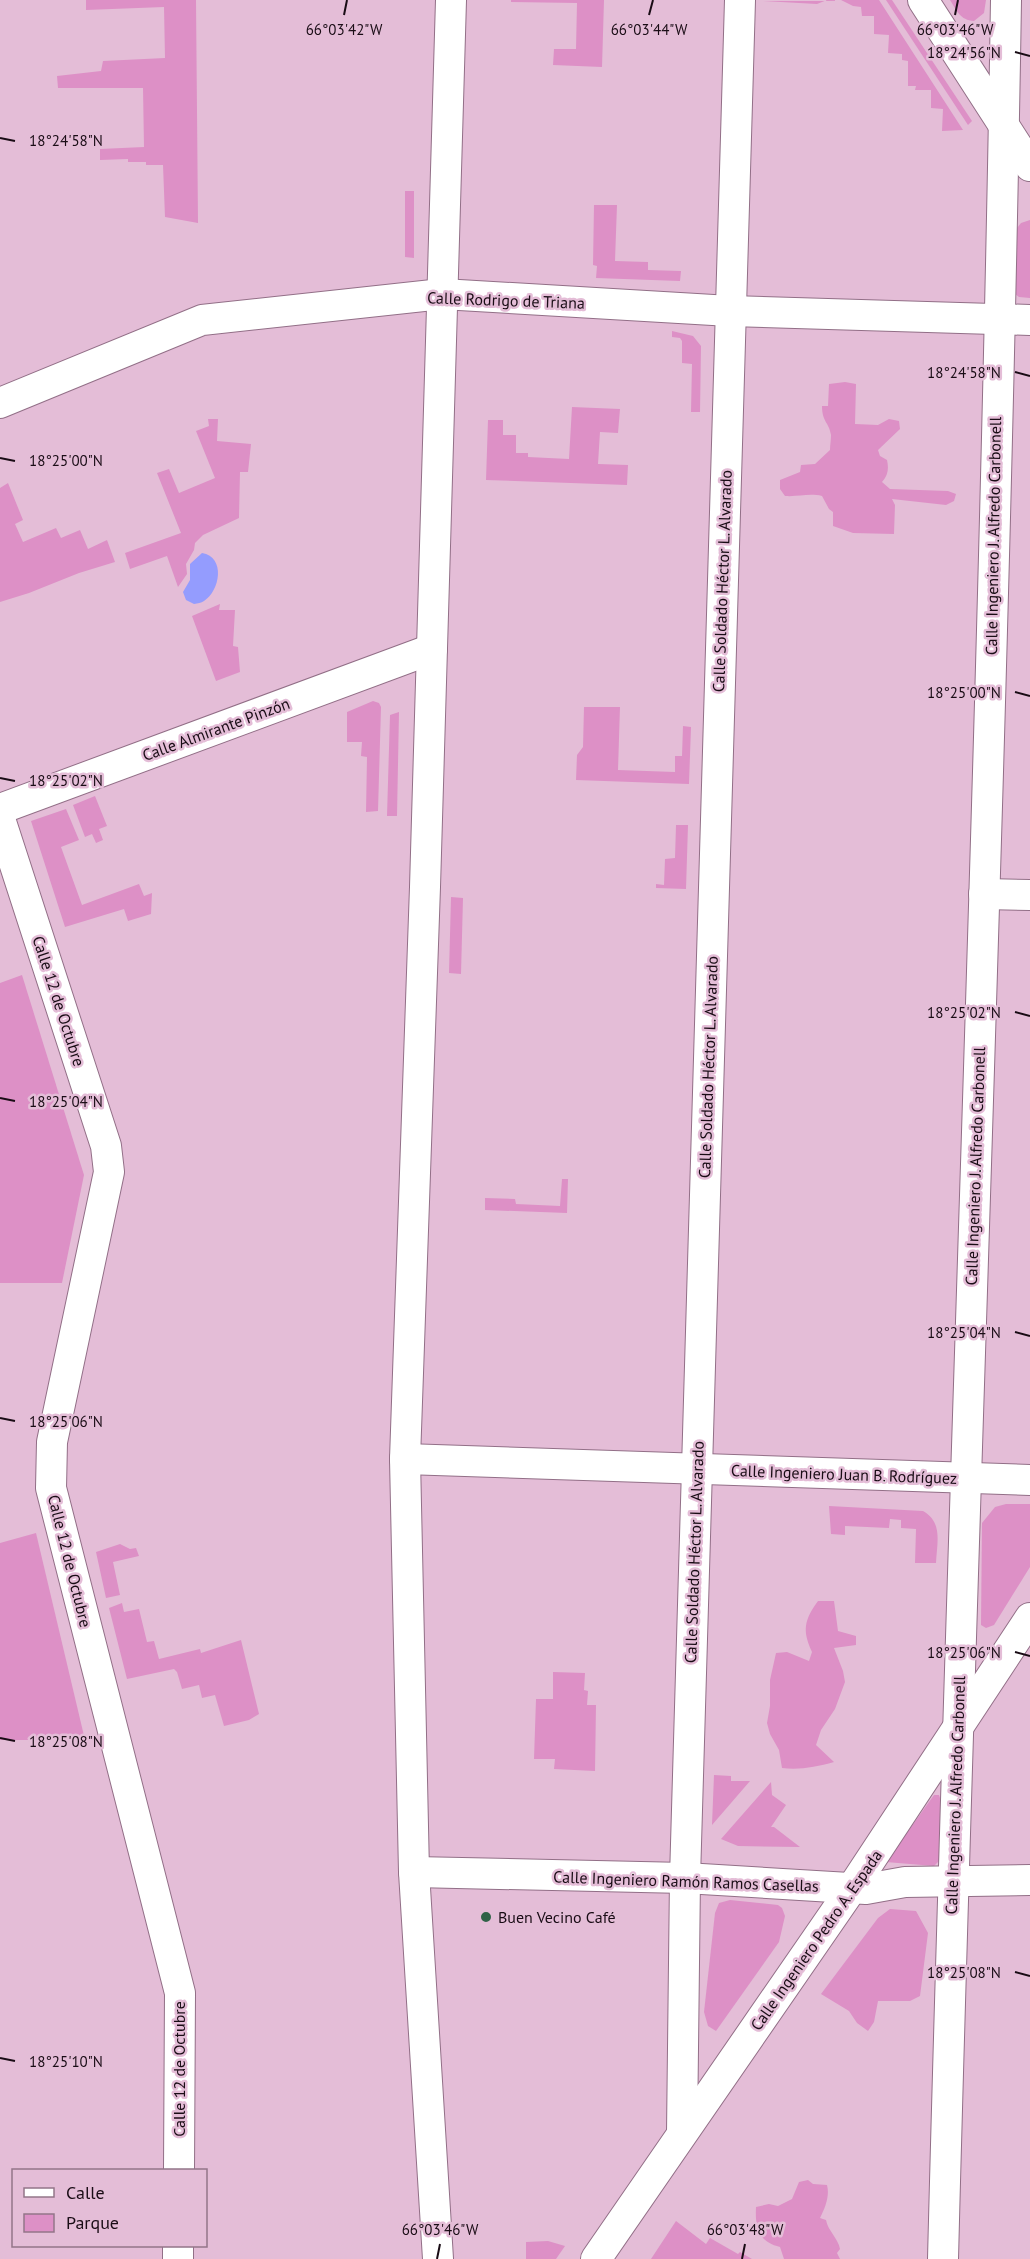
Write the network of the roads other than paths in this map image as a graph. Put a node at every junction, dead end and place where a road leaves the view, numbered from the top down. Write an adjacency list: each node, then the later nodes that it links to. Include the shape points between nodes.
1 (451, 0): 7 (street)
2 (740, 0): 8 (street, Calle Soldado Héctor L. Alvarado)
3 (922, 0): 5 (street)
4 (1006, 0): 5 (street, Calle Ingeniero J. Alfredo Carbonell)
5 (1004, 127): 6 (street); 9 (street, Calle Ingeniero J. Alfredo Carbonell)
6 (1030, 166)
7 (442, 294): 8 (street, Calle Rodrigo de Triana); 11 (street, Calle Rodrigo de Triana, via 202,320); 12 (street)
8 (730, 311): 9 (street, Calle Rodrigo de Triana); 18 (street, Calle Soldado Héctor L. Alvarado)
9 (998, 319): 10 (street, Calle Rodrigo de Triana); 15 (street, Calle Ingeniero J. Alfredo Carbonell)
10 (1030, 320)
11 (0, 403)
12 (432, 649): 13 (street, Calle Almirante Pinzón); 17 (street)
13 (0, 809)
14 (0, 819): 29 (street, Calle 12 de Octubre, via 106,1146 109,1172 52,1442 51,1488 180,1993)
15 (984, 894): 16 (street); 19 (street, Calle Ingeniero J. Alfredo Carbonell)
16 (1030, 895)
17 (405, 1459): 18 (street, Calle Ingeniero Juan B. Rodríguez); 23 (street)
18 (696, 1469): 19 (street, Calle Ingeniero Juan B. Rodríguez); 24 (street, Calle Soldado Héctor L. Alvarado)
19 (965, 1479): 20 (street, Calle Ingeniero Juan B. Rodríguez); 22 (street, Calle Ingeniero J. Alfredo Carbonell)
20 (1030, 1480)
21 (1030, 1618): 22 (street, Calle Ingeniero Pedro A. Espada)
22 (957, 1731): 26 (street, Calle Ingeniero J. Alfredo Carbonell); 27 (street, Calle Ingeniero Pedro A. Espada)
23 (414, 1872): 24 (street, Calle Ingeniero Ramón Ramos Casellas); 30 (street)
24 (685, 1878): 27 (street, Calle Ingeniero Ramón Ramos Casellas); 28 (street, Calle Soldado Héctor L. Alvarado)
25 (1030, 1880): 26 (street, Calle Ingeniero Ramón Ramos Casellas)
26 (952, 1881): 27 (street, Calle Ingeniero Ramón Ramos Casellas); 32 (street, Calle Ingeniero J. Alfredo Carbonell)
27 (852, 1888): 28 (street, Calle Ingeniero Pedro A. Espada)
28 (682, 2133): 31 (street, Calle Ingeniero Pedro A. Espada)
29 (179, 2169)
30 (438, 2259)
31 (596, 2259)
32 (943, 2259)

